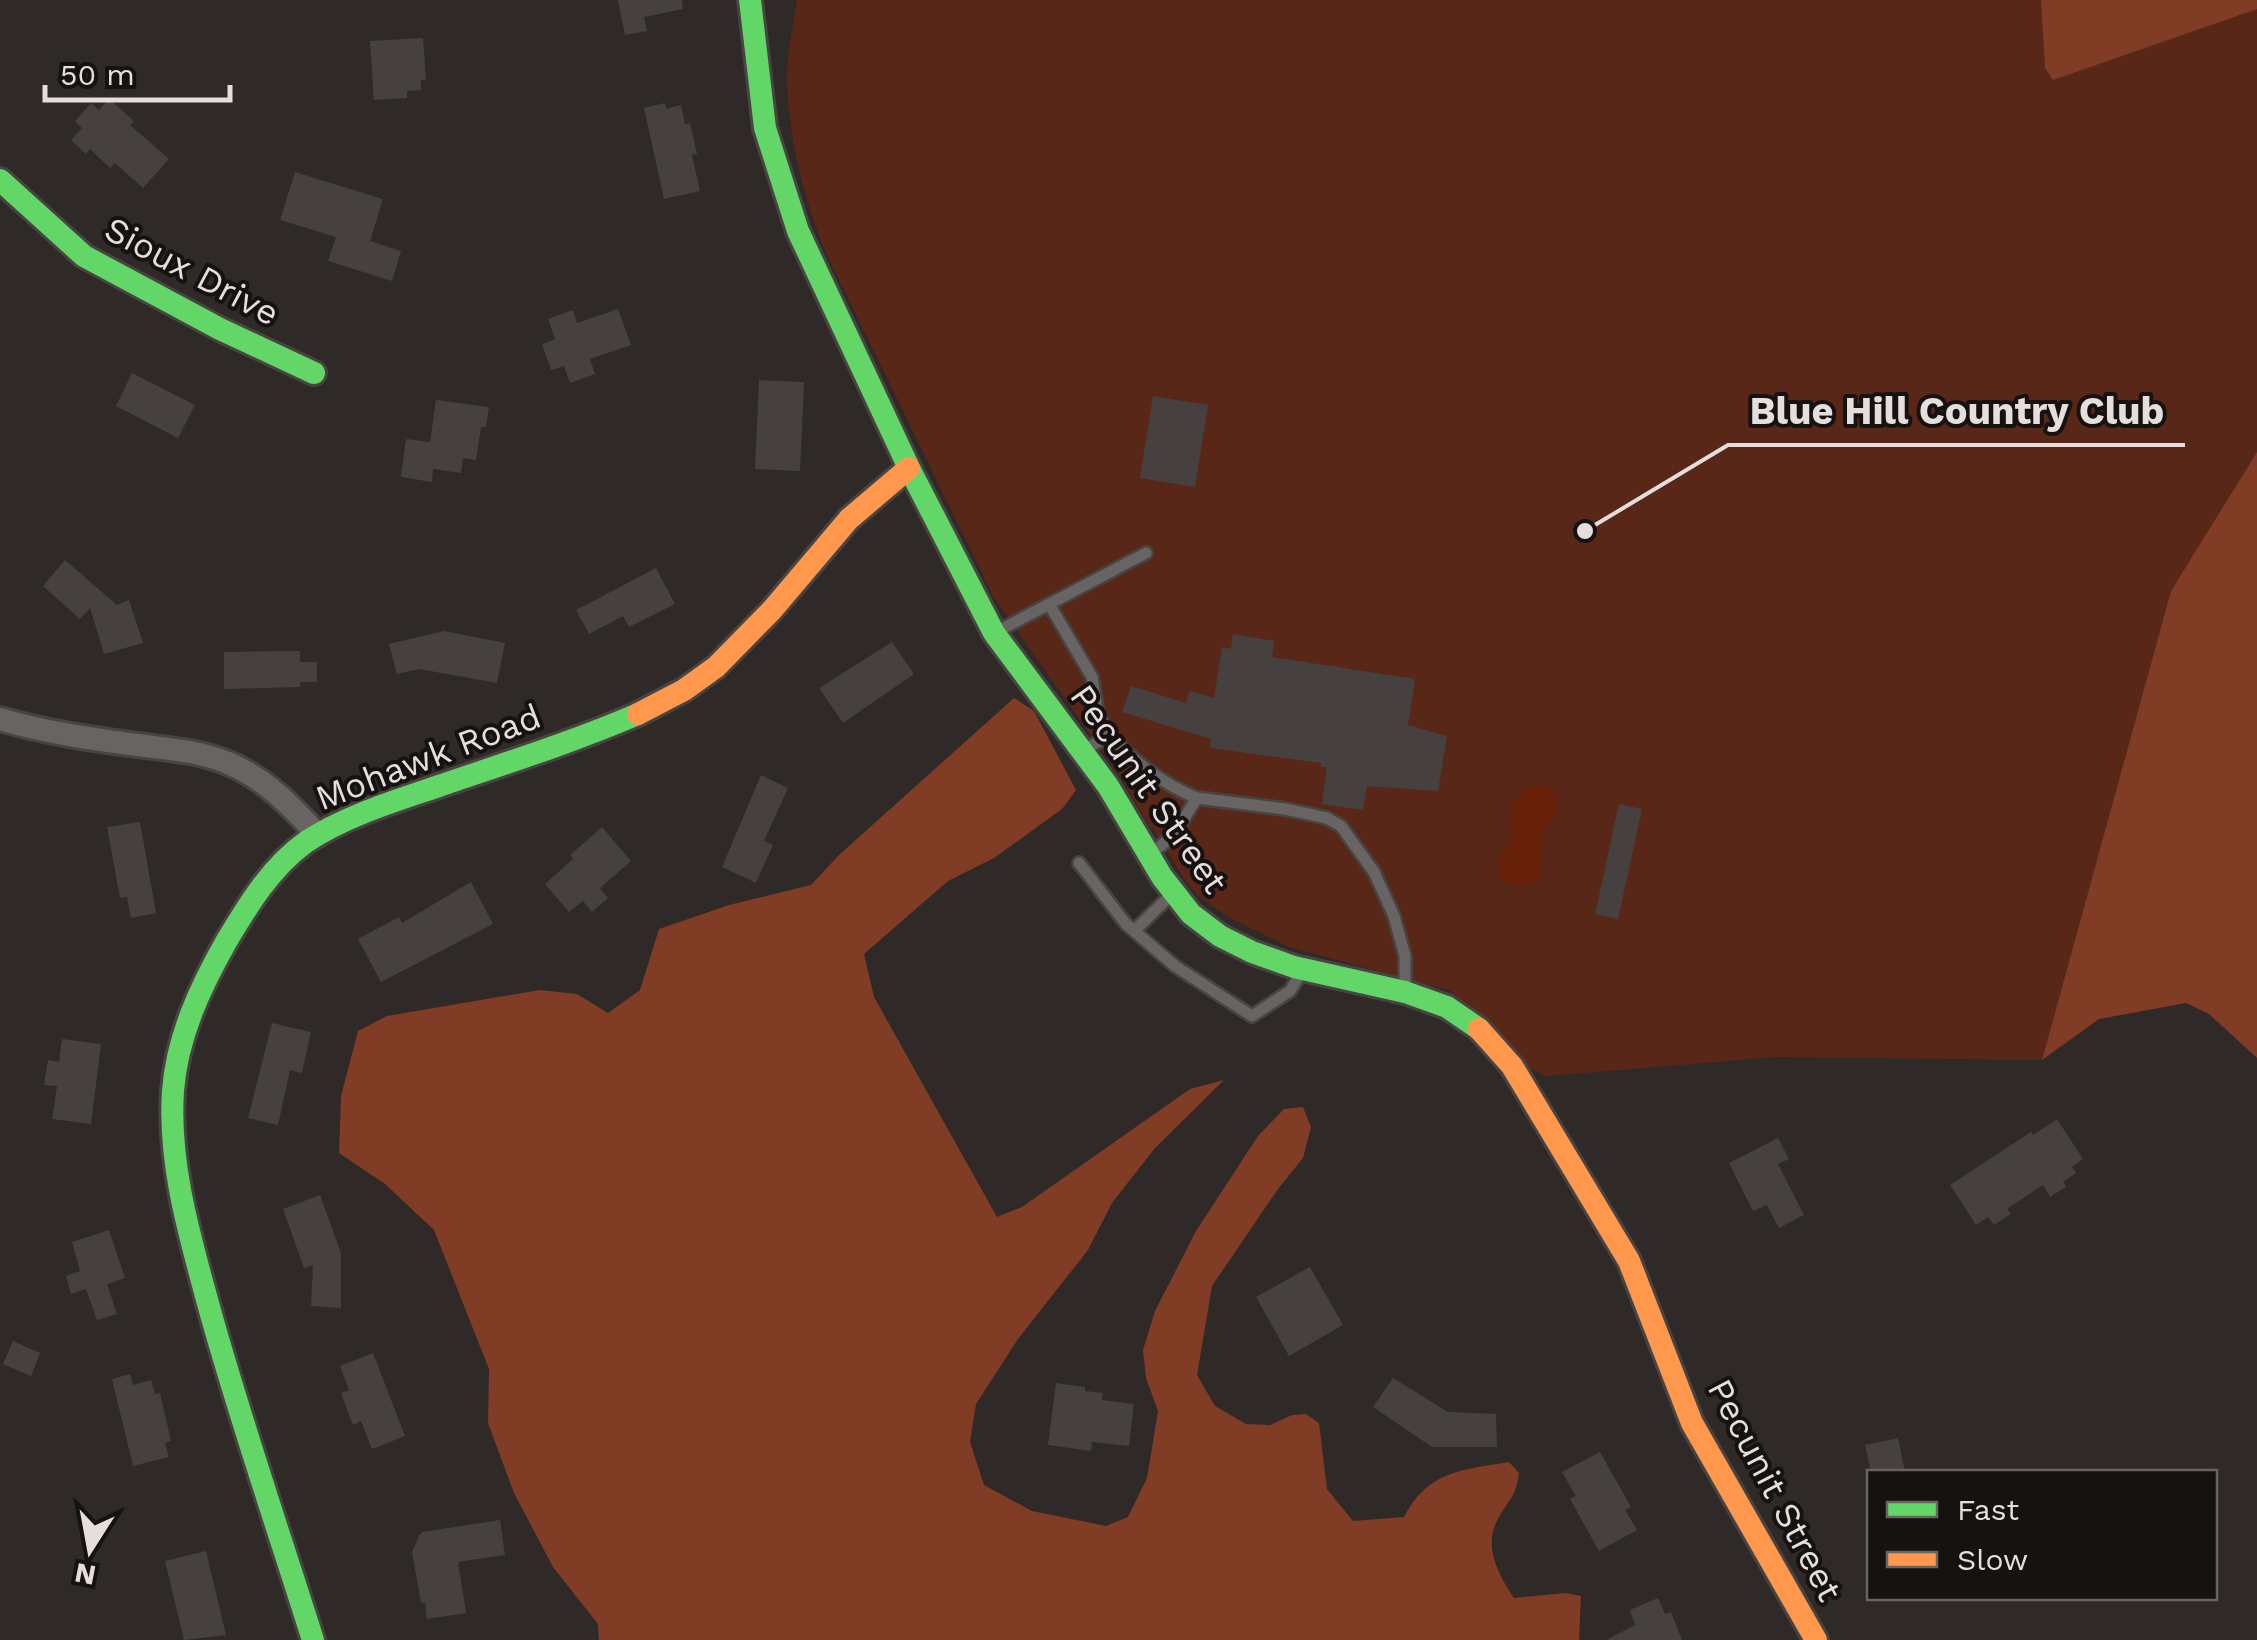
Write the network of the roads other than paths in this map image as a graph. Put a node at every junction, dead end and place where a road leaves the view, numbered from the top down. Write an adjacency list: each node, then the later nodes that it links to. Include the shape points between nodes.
1 (750, 0): 4 (street, Pecunit Street, via 765,128 780,181)
2 (0, 180): 3 (street, Sioux Drive, via 84,256)
3 (314, 372)
4 (909, 468): 7 (street, Pecunit Street); 12 (street, Mohawk Road, via 880,486 771,612 687,688 591,733)
5 (1146, 553): 6 (lane)
6 (1048, 604): 7 (lane); 9 (lane, via 1092,677)
7 (994, 634): 10 (street, Pecunit Street)
8 (0, 719): 12 (street, via 229,763 263,782)
9 (1109, 736): 10 (lane); 11 (lane, via 1148,772)
10 (1084, 750): 13 (street, Pecunit Street)
11 (1196, 798): 13 (lane, via 1173,836); 18 (lane, via 1327,818 1350,835 1401,936)
12 (318, 835): 19 (street, Mohawk Road, via 244,909 220,951 178,1056 174,1110 184,1217)
13 (1150, 855): 15 (street, Pecunit Street)
14 (1079, 863): 16 (lane)
15 (1172, 893): 16 (lane); 17 (street, Pecunit Street, via 1220,936)
16 (1134, 931): 17 (lane, via 1252,1016 1290,991)
17 (1303, 969): 18 (street, Pecunit Street)
18 (1406, 992): 20 (street, Pecunit Street, via 1462,1016 1512,1066 1629,1261 1692,1423)
19 (313, 1640)
20 (1816, 1640)

